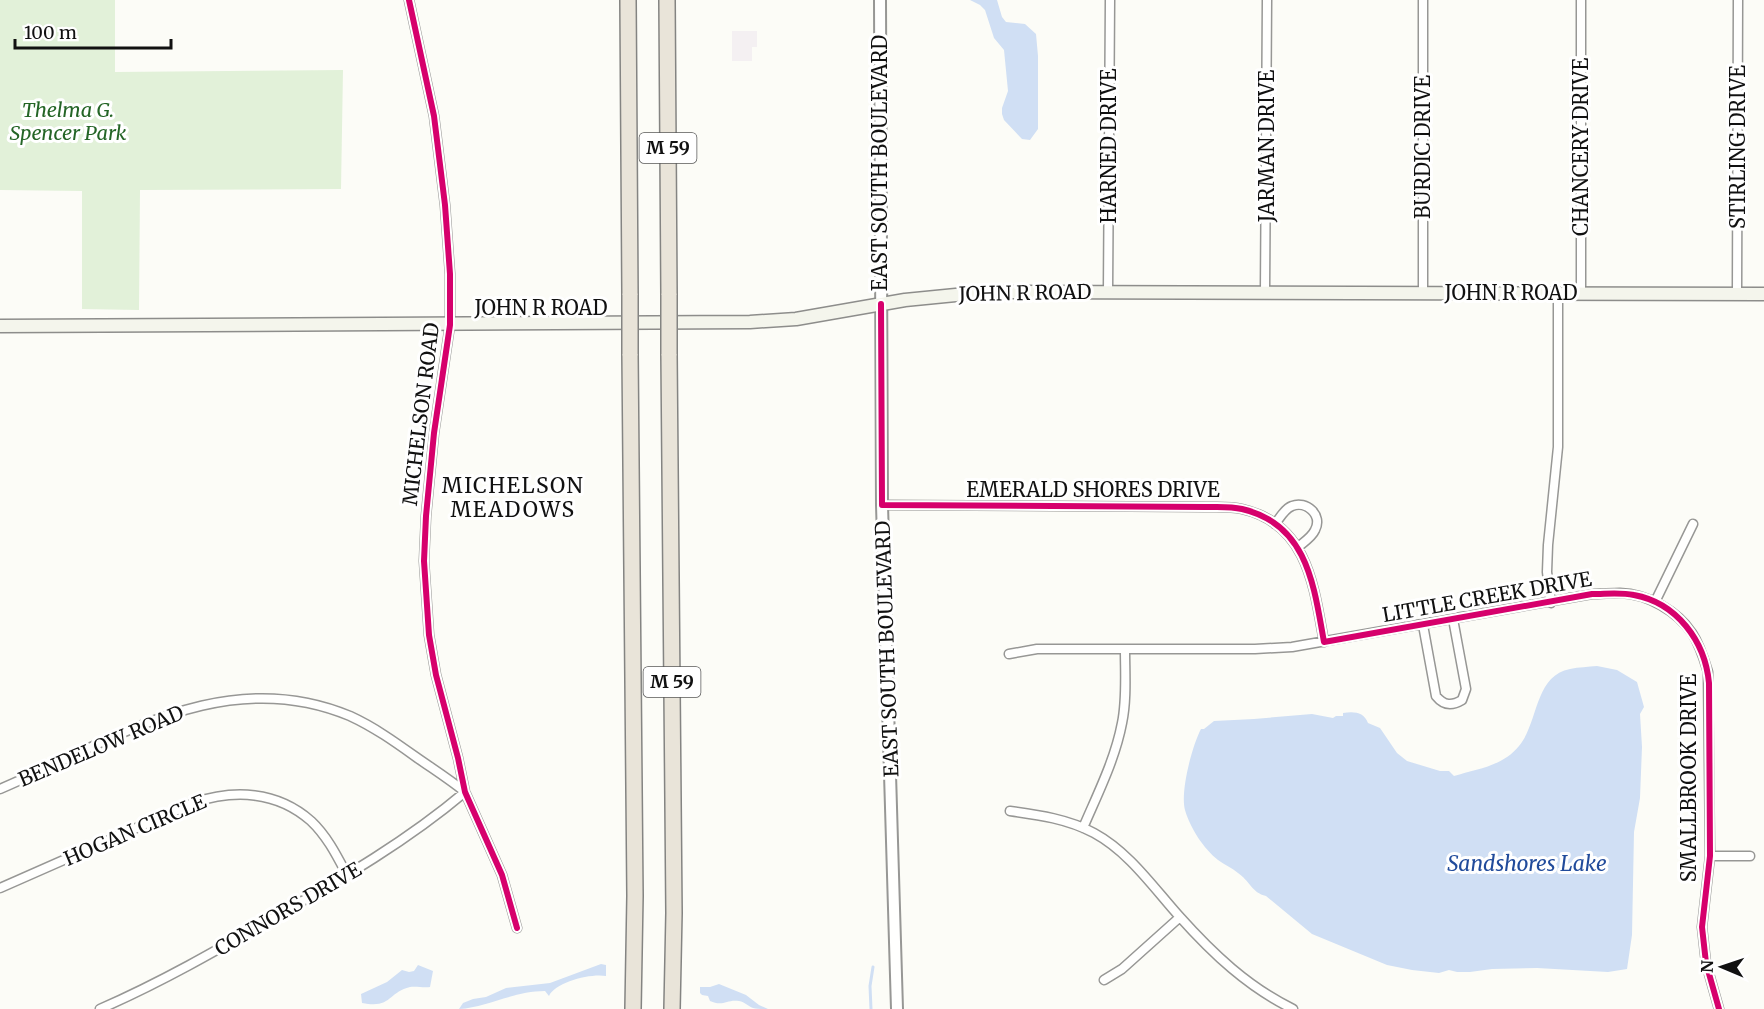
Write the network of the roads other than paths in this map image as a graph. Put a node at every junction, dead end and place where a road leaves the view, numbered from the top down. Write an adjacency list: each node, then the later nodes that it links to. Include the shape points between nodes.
1 (409, 0): 18 (street, MICHELSON ROAD, via 442,177)
2 (628, 0): 43 (highway, M 59, bridge)
3 (667, 0): 44 (highway, M 59, bridge)
4 (880, 0): 17 (street, EAST SOUTH BOULEVARD)
5 (1110, 0): 10 (street, HARNED DRIVE)
6 (1267, 0): 11 (street, JARMAN DRIVE)
7 (1423, 0): 12 (street, BURDIC DRIVE)
8 (1581, 0): 14 (street, CHANCERY DRIVE)
9 (1738, 0): 15 (street, STIRLING DRIVE)
10 (1108, 292): 11 (main road, JOHN R ROAD); 17 (main road, JOHN R ROAD, via 987,291)
11 (1265, 292): 12 (main road, JOHN R ROAD)
12 (1423, 293): 13 (main road, JOHN R ROAD)
13 (1558, 293): 14 (main road, JOHN R ROAD); 25 (street, via 1558,447 1547,572)
14 (1581, 293): 15 (main road, JOHN R ROAD)
15 (1737, 294): 16 (main road, JOHN R ROAD)
16 (1764, 294)
17 (881, 304): 18 (main road, JOHN R ROAD, via 761,322); 20 (street, EAST SOUTH BOULEVARD)
18 (450, 325): 19 (main road, JOHN R ROAD); 32 (street, MICHELSON ROAD, via 428,484 425,577 432,653)
19 (0, 326)
20 (882, 505): 21 (street, EMERALD SHORES DRIVE, via 1221,507 1251,512); 45 (street, EAST SOUTH BOULEVARD)
21 (1275, 524): 23 (street, EMERALD SHORES DRIVE); 23 (street, via 1291,506 1304,505 1312,510 1317,527)
22 (1693, 524): 24 (street)
23 (1298, 547): 28 (street, EMERALD SHORES DRIVE, via 1310,572)
24 (1655, 602): 25 (street, LITTLE CREEK DRIVE, via 1622,593 1592,594); 35 (street, SMALLBROOK DRIVE, via 1691,632 1708,672)
25 (1551, 603): 26 (street, LITTLE CREEK DRIVE)
26 (1453, 619): 27 (street, LITTLE CREEK DRIVE); 27 (street, via 1466,689 1462,700 1455,704 1446,704 1436,696)
27 (1423, 625): 28 (street, LITTLE CREEK DRIVE)
28 (1324, 642): 29 (street, LITTLE CREEK DRIVE, via 1255,650)
29 (1125, 649): 30 (street, LITTLE CREEK DRIVE, via 1037,649); 34 (street, via 1122,722 1110,764)
30 (1010, 654)
31 (0, 789): 32 (street, BENDELOW ROAD, via 172,712 229,700 266,698 310,704 356,719 383,733)
32 (465, 792): 37 (street, CONNORS DRIVE); 40 (street, MICHELSON ROAD, via 502,875)
33 (1010, 812): 34 (street, via 1049,816)
34 (1083, 828): 39 (street, via 1116,848)
35 (1710, 856): 36 (street); 47 (street, SMALLBROOK DRIVE, via 1703,947)
36 (1750, 856)
37 (347, 875): 38 (street, HOGAN CIRCLE, via 331,846 301,814 270,799 229,794 193,803); 42 (street, CONNORS DRIVE, via 199,961)
38 (0, 888)
39 (1180, 917): 41 (street, via 1122,969); 46 (street, via 1239,975)
40 (516, 928)
41 (1104, 980)
42 (100, 1009)
43 (633, 1009)
44 (672, 1009)
45 (897, 1009)
46 (1293, 1009)
47 (1719, 1009)

